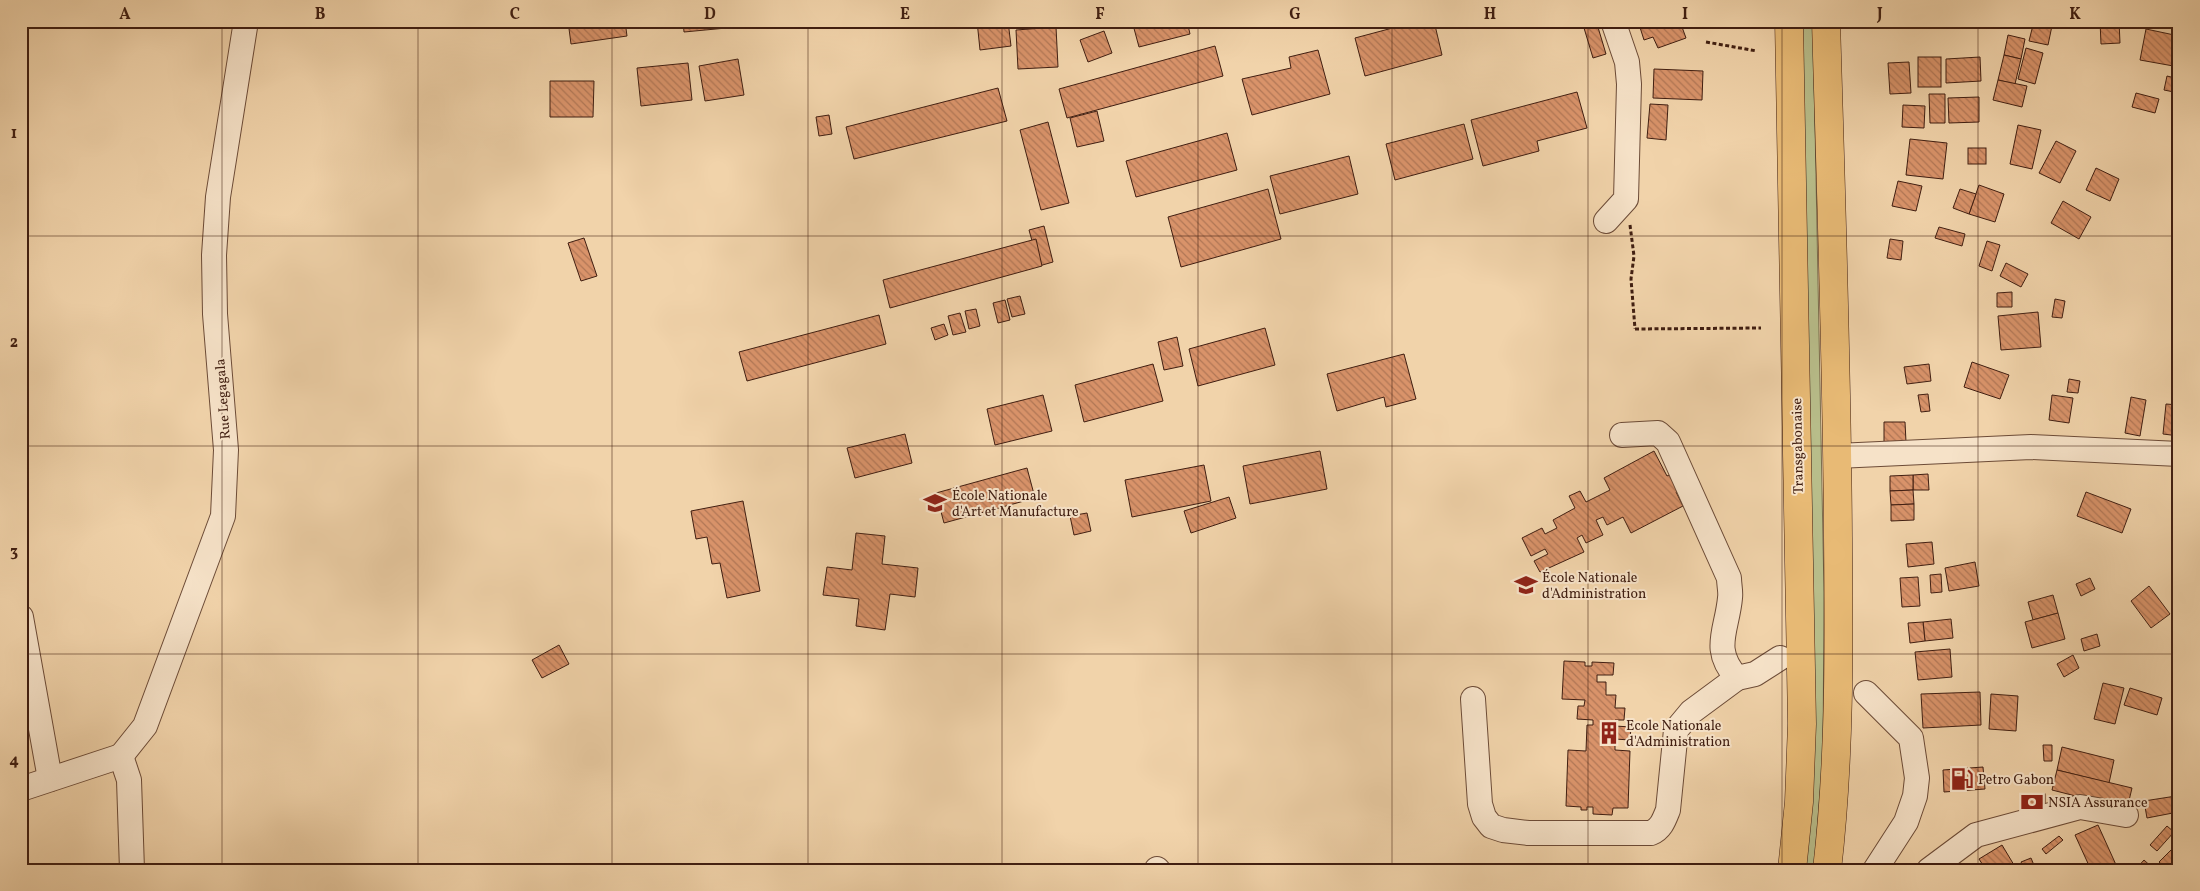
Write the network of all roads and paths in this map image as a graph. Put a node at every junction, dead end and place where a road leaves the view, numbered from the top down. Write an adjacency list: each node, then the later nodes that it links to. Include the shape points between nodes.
1 (246, 21): 18 (street, Rue Legagala, via 218,197 214,255 215,314 226,450 223,516 145,726)
2 (1613, 21): 7 (street, via 1627,62 1629,84)
3 (1789, 21): 23 (highway, Transgabonaise, via 1802,724)
4 (1826, 21): 12 (highway)
5 (1706, 42): 6 (path)
6 (1757, 51)
7 (1626, 199): 8 (street); 9 (path, via 1634,256 1631,279 1634,329)
8 (1606, 222)
9 (1761, 328)
10 (1622, 435): 15 (street, via 1658,433 1668,442 1729,578 1731,598 1723,655 1727,667)
11 (2179, 454): 12 (street, via 2031,447)
12 (1837, 456): 24 (highway, via 1840,643 1836,757)
13 (21, 617): 19 (street)
14 (1780, 658): 15 (street, via 1755,674)
15 (1738, 678): 17 (street, via 1691,712 1676,730 1668,810 1664,822 1651,833 1528,833 1491,826 1480,804)
16 (1866, 693): 25 (street, via 1911,738 1917,778 1906,822)
17 (1473, 699)
18 (121, 756): 19 (street); 22 (street, via 129,780)
19 (50, 779): 20 (street)
20 (21, 789)
21 (2126, 815): 26 (street, via 2080,807 1976,835)
22 (132, 870)
23 (1792, 870)
24 (1827, 870)
25 (1875, 870)
26 (1929, 870)

